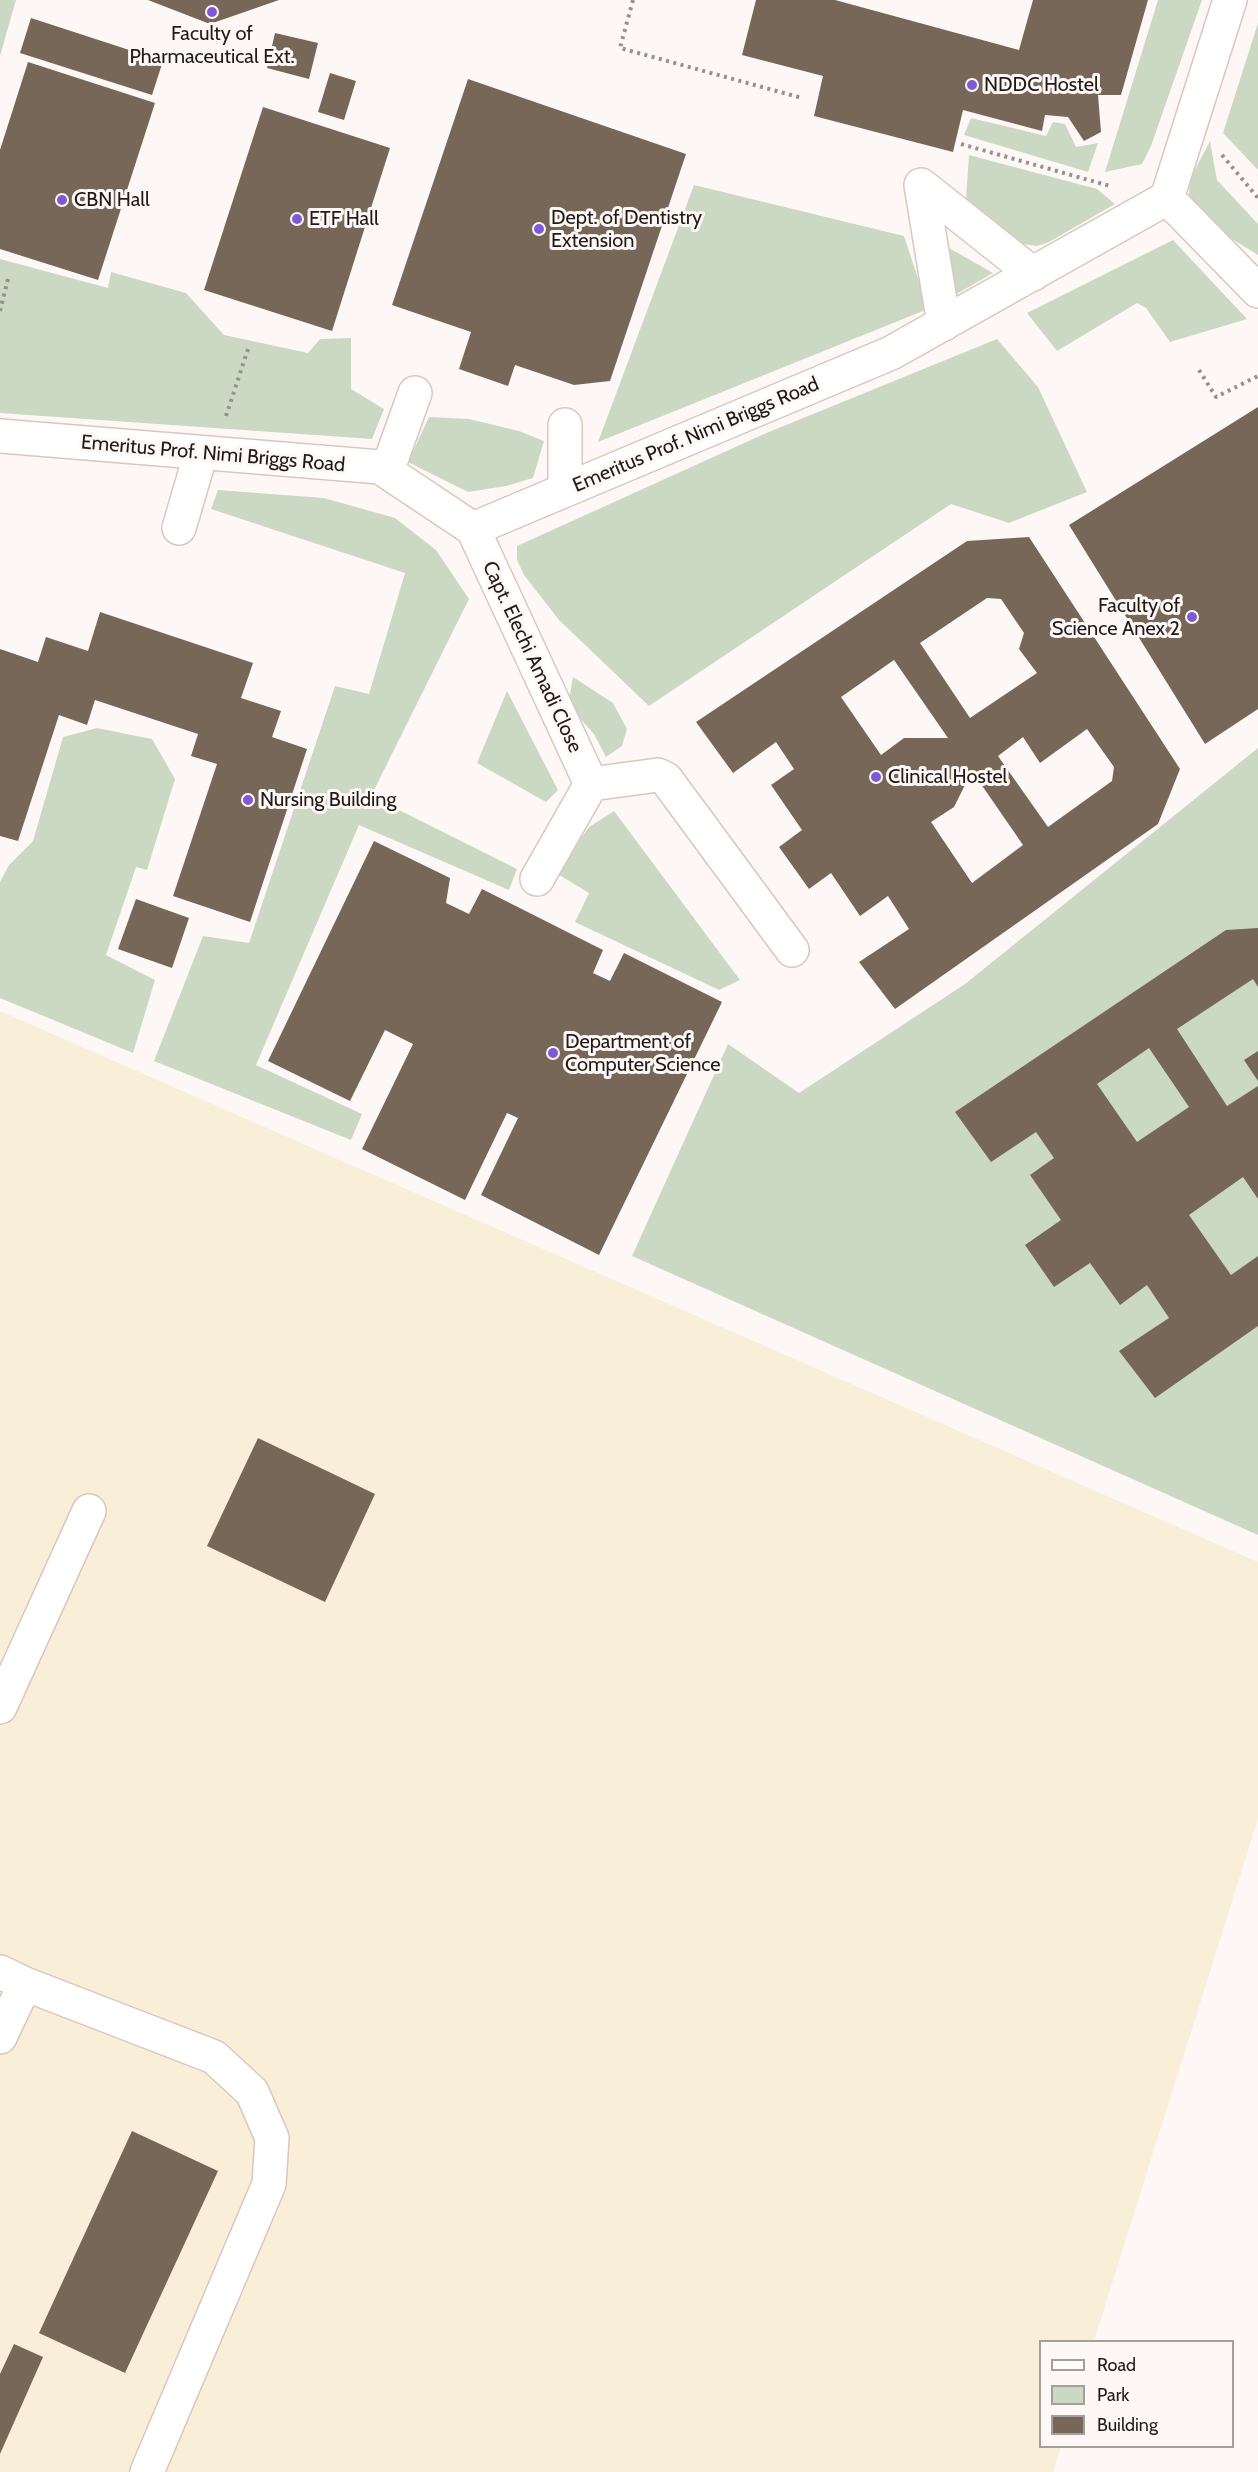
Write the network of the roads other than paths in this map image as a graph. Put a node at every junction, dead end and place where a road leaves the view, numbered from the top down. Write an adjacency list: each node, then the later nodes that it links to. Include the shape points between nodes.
1 (1230, 0): 2 (street, via 1192,120)
2 (1156, 204): 3 (street, Emeritus Prof. Nimi Briggs Road); 4 (street)
3 (1034, 274): 5 (street, Emeritus Prof. Nimi Briggs Road); 5 (street, via 921,185)
4 (1258, 291)
5 (944, 324): 11 (street, Emeritus Prof. Nimi Briggs Road, via 891,352)
6 (415, 393): 10 (street)
7 (565, 425): 11 (street)
8 (0, 436): 9 (street, Emeritus Prof. Nimi Briggs Road)
9 (207, 453): 10 (street, Emeritus Prof. Nimi Briggs Road, via 381,467); 12 (street)
10 (387, 471): 13 (street, Emeritus Prof. Nimi Briggs Road)
11 (566, 490): 13 (street, Emeritus Prof. Nimi Briggs Road)
12 (179, 528)
13 (473, 529): 14 (street, Capt. Elechi Amadi Close)
14 (591, 784): 15 (street); 16 (street, via 658,775 666,779)
15 (537, 879)
16 (792, 950)
17 (89, 1511): 18 (street)
18 (0, 1707)
19 (12, 1978): 20 (street); 21 (street, via 214,2057 252,2092 272,2138 268,2184)
20 (0, 2037)
21 (147, 2472)

